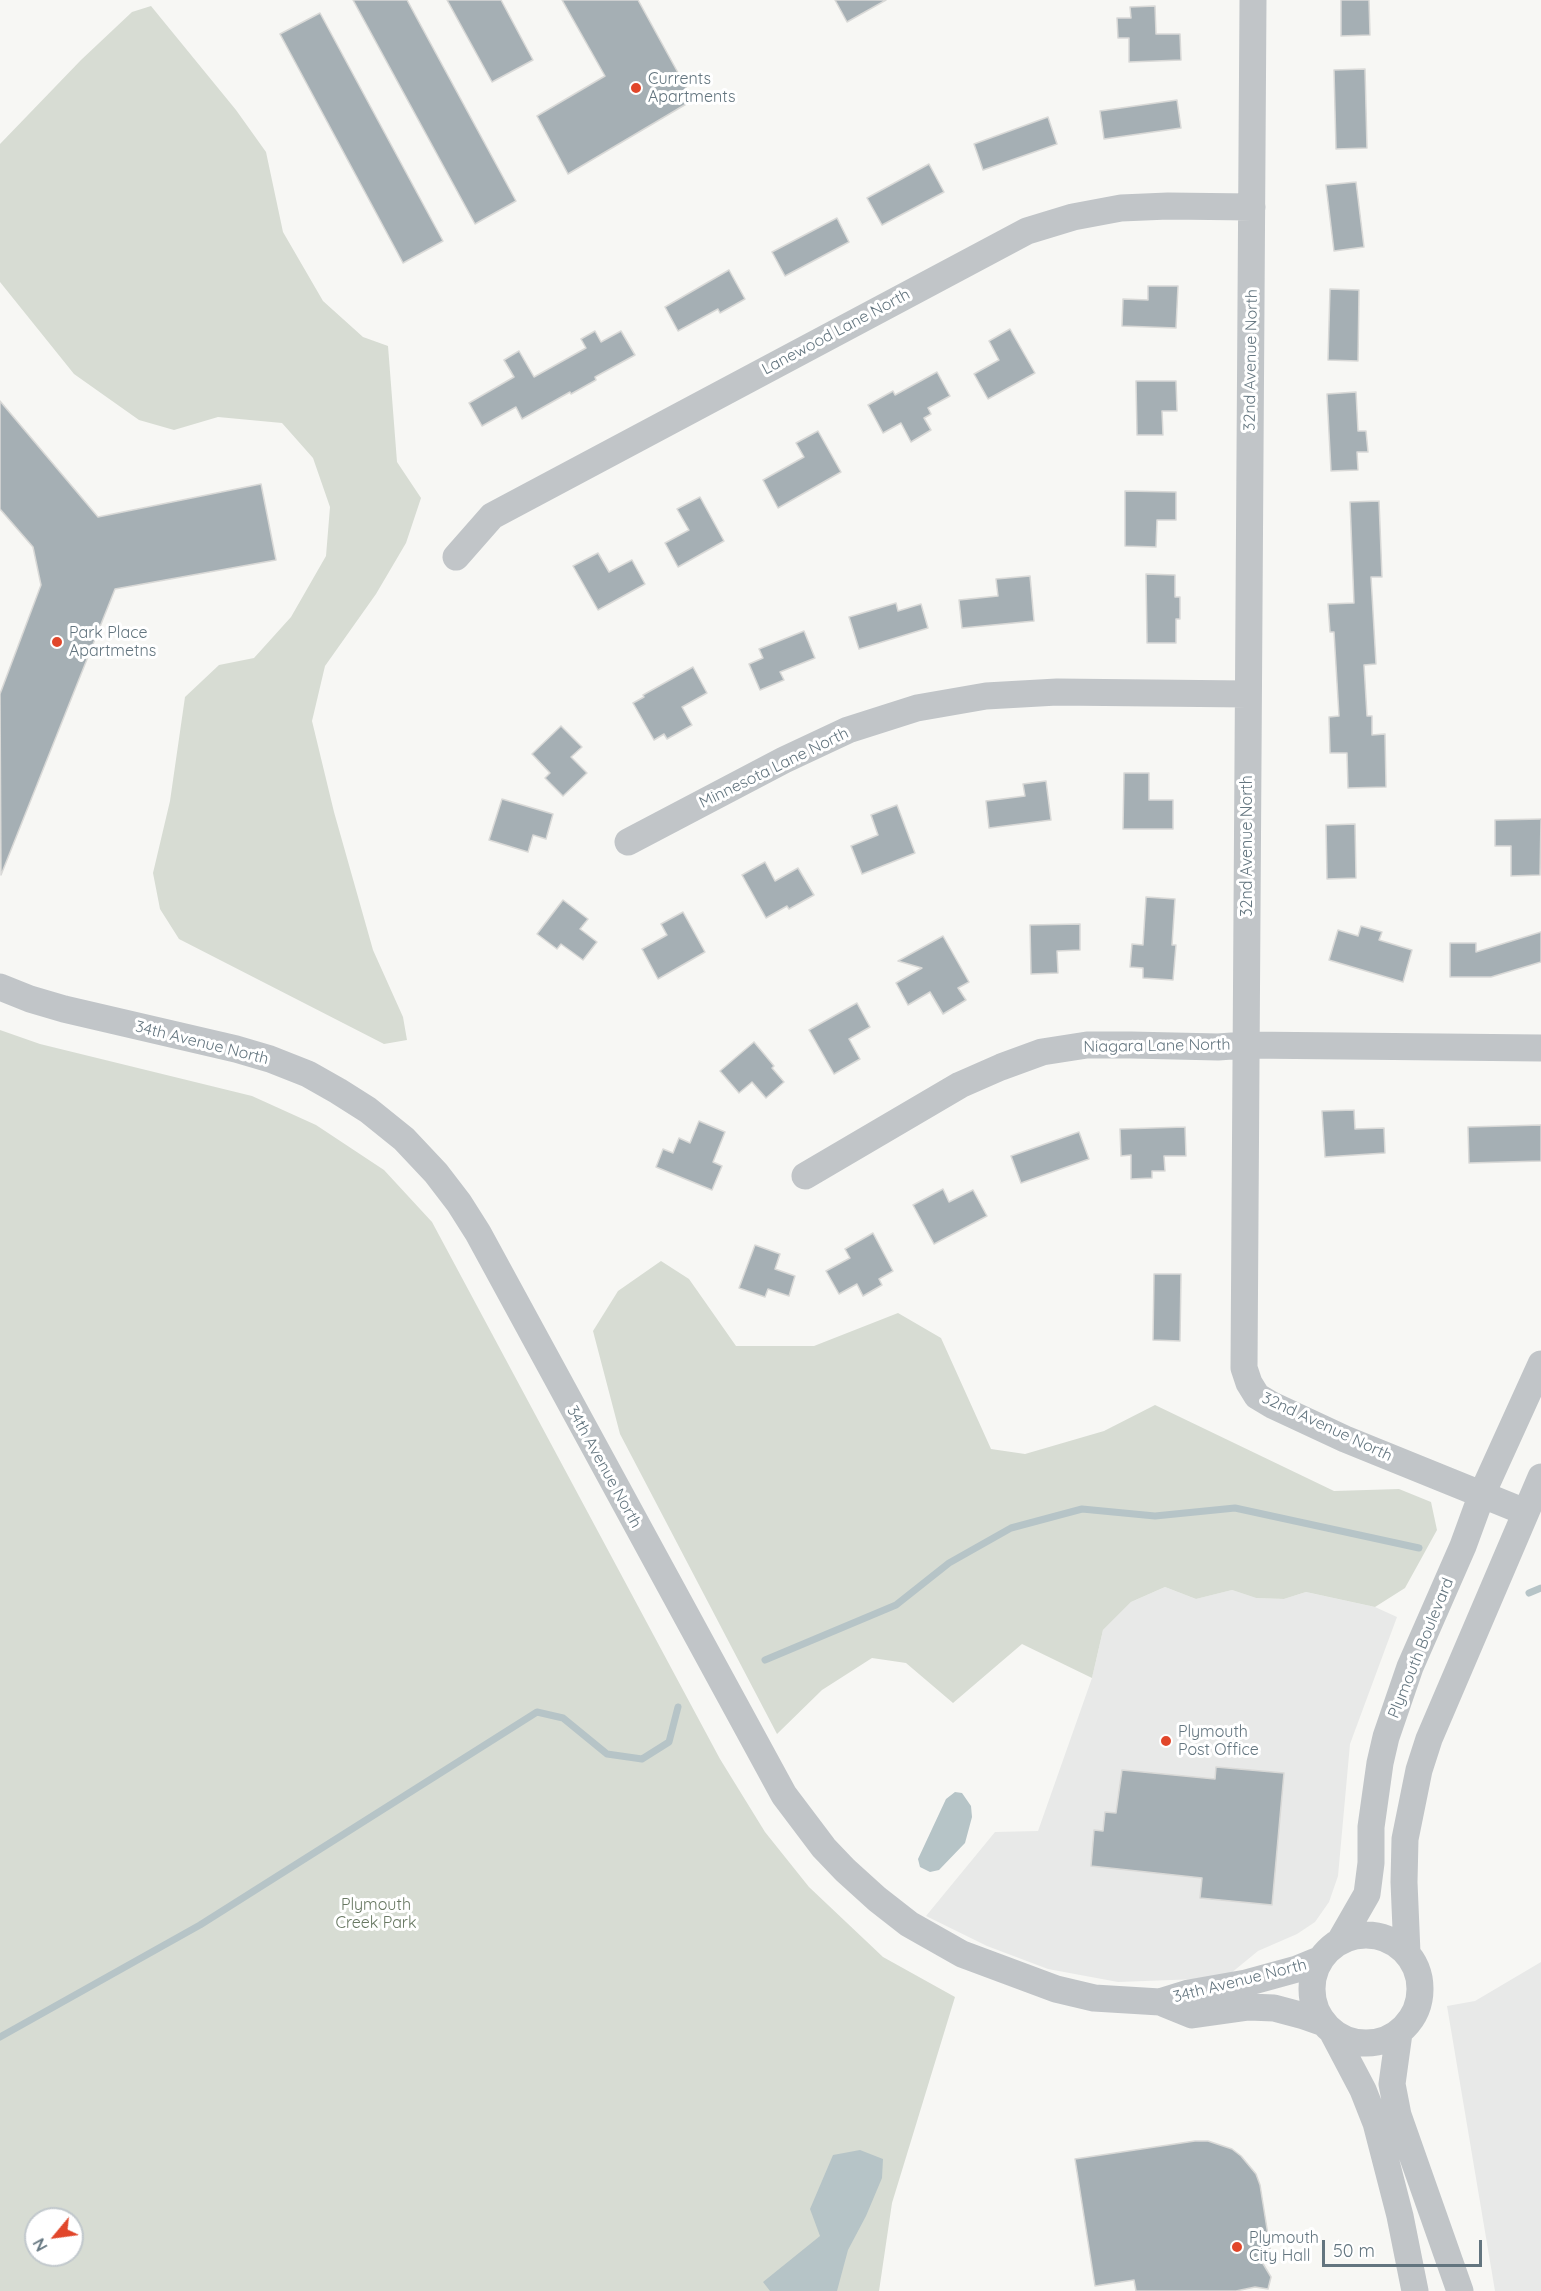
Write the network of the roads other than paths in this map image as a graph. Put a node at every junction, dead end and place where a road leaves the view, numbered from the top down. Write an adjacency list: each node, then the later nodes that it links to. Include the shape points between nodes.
1 (1253, 0): 2 (street, 32nd Avenue North)
2 (1252, 207): 3 (street, Lanewood Lane North, via 1120,208 1027,231 492,516); 4 (street, 32nd Avenue North)
3 (456, 557)
4 (1247, 694): 5 (street, Minnesota Lane North, via 1057,692 986,696 917,708 848,730 784,759); 7 (street, 32nd Avenue North)
5 (628, 842)
6 (0, 987): 17 (street, 34th Avenue North, via 64,1009 270,1059 338,1091 404,1139 436,1173 478,1233 764,1761 824,1848 909,1924 962,1954 1074,1994)
7 (1246, 1045): 8 (street, Niagara Lane North); 9 (street, Niagara Lane North, via 1087,1046 1042,1052 960,1085); 12 (street, 32nd Avenue North, via 1244,1368 1249,1383 1257,1396 1272,1405)
8 (1541, 1048)
9 (805, 1176)
10 (1541, 1364): 12 (street, Plymouth Boulevard)
11 (1541, 1477): 13 (street)
12 (1482, 1494): 13 (street, 32nd Avenue North); 14 (street, Plymouth Boulevard, via 1410,1667 1386,1737 1375,1791 1367,1894)
13 (1525, 1512): 15 (street, via 1419,1770 1405,1839)
14 (1340, 1941): 15 (street, via 1357,1935 1376,1935 1393,1941); 16 (street)
15 (1407, 1953): 19 (street, via 1421,1985 1420,1996 1413,2016)
16 (1319, 1960): 17 (street, 34th Avenue North, via 1255,1981); 18 (street, via 1312,1978 1312,1994 1316,2010)
17 (1160, 2002): 18 (street, 34th Avenue North, via 1192,2014 1274,2008)
18 (1328, 2028): 19 (street, via 1351,2042 1368,2044); 20 (street, via 1363,2090 1376,2123)
19 (1399, 2033): 21 (street, via 1392,2084 1398,2115)
20 (1415, 2291)
21 (1460, 2291)

